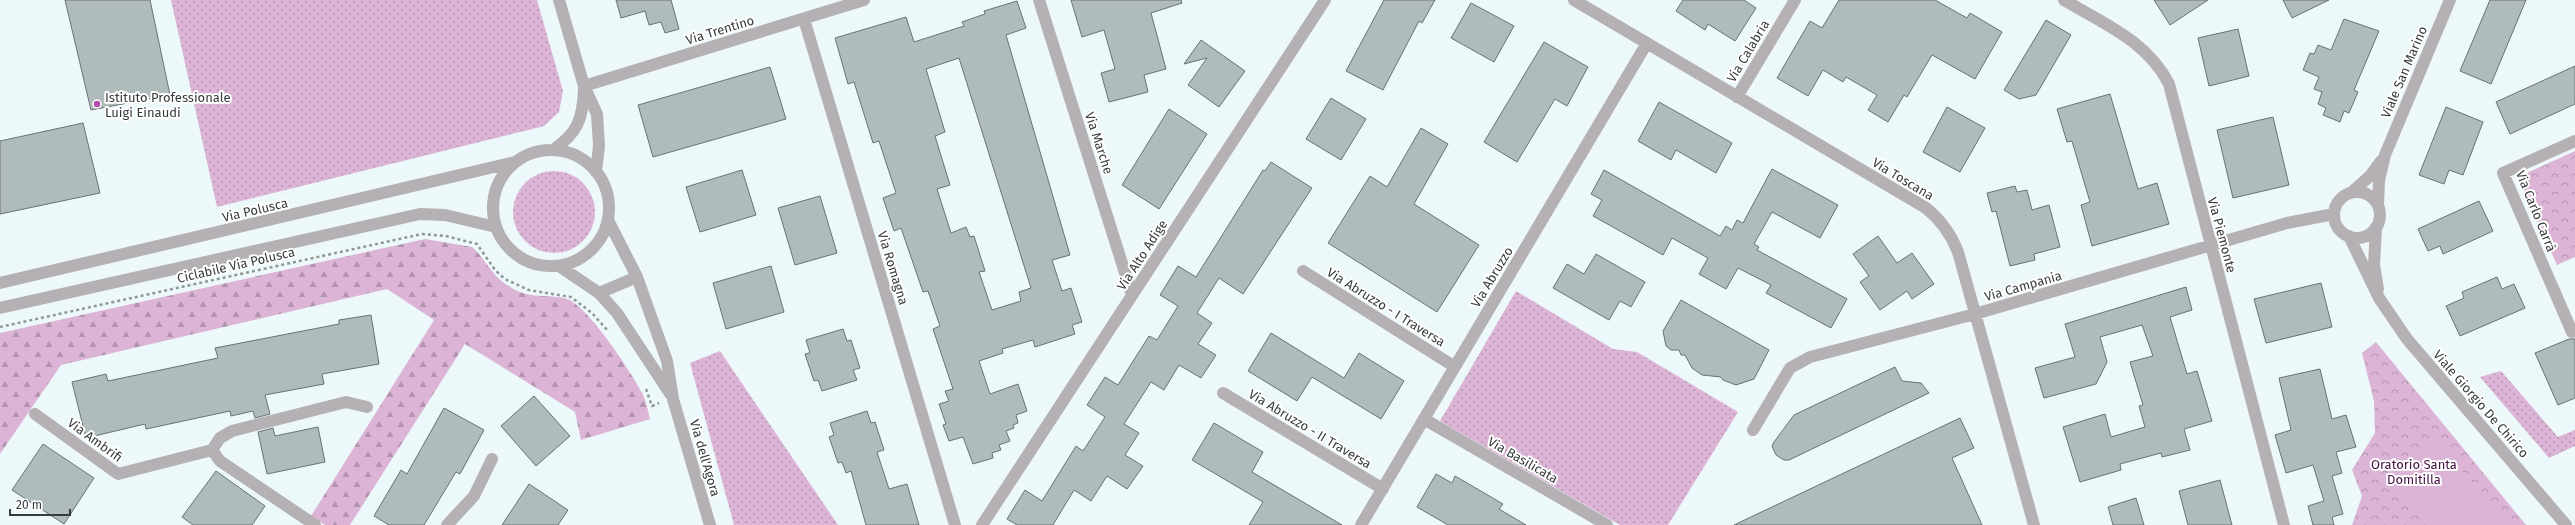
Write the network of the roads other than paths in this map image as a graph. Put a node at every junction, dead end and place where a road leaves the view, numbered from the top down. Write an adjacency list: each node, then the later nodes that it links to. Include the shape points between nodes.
1 (560, 0): 11 (street, Via dell'Agora)
2 (864, 0): 9 (street, Via Trentino)
3 (1038, 0): 31 (street, Via Marche)
4 (1325, 0): 31 (street, Via Alto Adige)
5 (1574, 0): 10 (street, Via Toscana)
6 (1795, 0): 12 (street, Via Calabria)
7 (2064, 0): 25 (street, Via Piemonte, via 2137,44 2162,71 2170,89)
8 (2450, 0): 15 (street, Viale San Marino)
9 (804, 19): 11 (street, Via Trentino); 49 (street, Via Romagna)
10 (1647, 44): 12 (street, Via Toscana); 36 (street, Via Abruzzo)
11 (584, 86): 14 (street, Via dell'Agora, via 583,111 576,129 566,142); 17 (street, Via dell'Agora, via 597,114 599,146)
12 (1737, 97): 34 (street, Via Toscana, via 1933,213 1947,229 1955,245)
13 (2575, 141): 35 (street, Via Carlo Carrà, via 2503,173)
14 (553, 150): 16 (street, Via dell'Agora, via 527,155); 17 (street, Via dell'Agora, via 570,153)
15 (2385, 155): 18 (street, Viale San Marino, via 2370,176); 19 (street, Viale San Marino, via 2379,180)
16 (515, 162): 22 (street, Via dell'Agora, via 503,175 495,192 492,210); 29 (street, Via Polusca)
17 (596, 172): 21 (street, Via dell'Agora, via 609,203)
18 (2352, 192): 19 (street, via 2368,194); 20 (street, via 2340,200)
19 (2378, 205): 23 (street, via 2379,220)
20 (2334, 214): 24 (street, via 2338,228); 25 (street, Via Campania, via 2297,220)
21 (608, 220): 26 (street, Via dell'Agora, via 602,237 591,251 576,261); 28 (street, Via dell'Agora)
22 (496, 227): 26 (street, Via dell'Agora, via 505,245 521,258 539,266); 33 (street, via 445,215 420,214)
23 (2376, 228): 24 (street, via 2364,236); 32 (street, Viale Giorgio De Chirico, via 2374,265)
24 (2349, 236): 32 (street, Viale Giorgio De Chirico)
25 (2210, 245): 34 (street, Via Campania); 54 (street, Via Piemonte)
26 (559, 266): 30 (street, Via dell'Agora)
27 (1303, 272): 36 (street, Via Abruzzo - I Traversa)
28 (637, 277): 30 (street); 38 (street, Via dell'Agora, via 667,361)
29 (0, 283)
30 (599, 293): 38 (street, Via dell'Agora, via 617,313)
31 (1132, 295): 50 (street, Via Alto Adige)
32 (2379, 298): 55 (street, Viale Giorgio De Chirico, via 2420,356)
33 (0, 308)
34 (1975, 314): 42 (street, Via Campania, via 1803,359 1786,373); 53 (street, Via Toscana)
35 (2572, 332)
36 (1455, 367): 41 (street, Via Abruzzo)
37 (1223, 393): 45 (street, Via Abruzzo - II Traversa)
38 (673, 399): 48 (street, Via dell'Agora)
39 (367, 407): 43 (street, via 346,402 232,431 220,438)
40 (35, 414): 43 (street, Via Ambrifi, via 118,474)
41 (1424, 419): 45 (street, Via Abruzzo); 52 (street, Via Basilicata)
42 (1753, 430)
43 (212, 450): 46 (street, via 220,461)
44 (492, 459): 47 (street, via 474,496)
45 (1383, 489): 51 (street, Via Abruzzo)
46 (315, 525)
47 (447, 525)
48 (710, 525)
49 (955, 525)
50 (982, 525)
51 (1361, 525)
52 (1608, 525)
53 (2034, 525)
54 (2284, 525)
55 (2566, 525)

